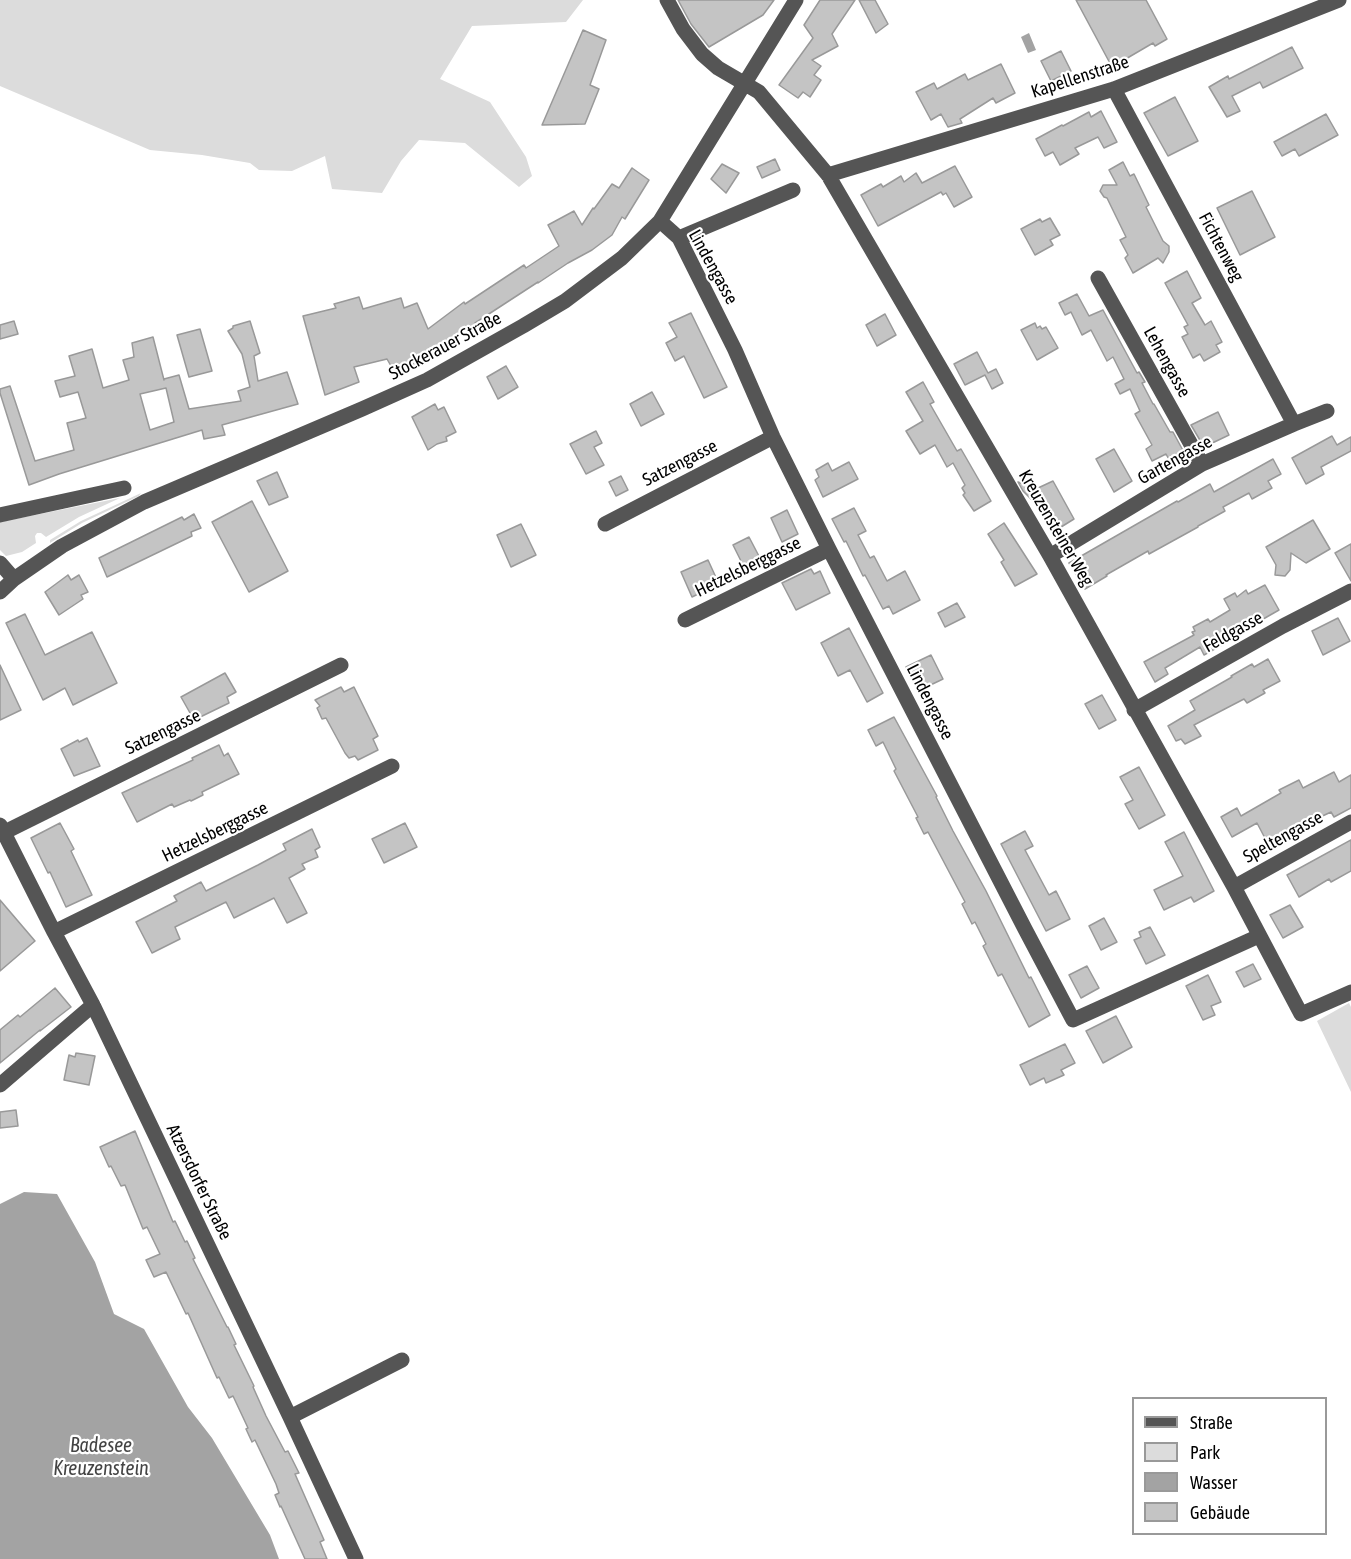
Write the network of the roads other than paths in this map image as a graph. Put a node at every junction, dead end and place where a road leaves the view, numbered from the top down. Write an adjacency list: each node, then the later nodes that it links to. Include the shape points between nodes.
1 (667, 0): 4 (street, Kreuzensteiner Weg, via 702,54)
2 (796, 0): 4 (street, Stockerauer Straße)
3 (1339, 0): 5 (street, Kapellenstraße)
4 (746, 84): 6 (street, Kreuzensteiner Weg, via 759,92); 8 (street, Stockerauer Straße)
5 (1114, 89): 6 (street, Kapellenstraße); 12 (street, Fichtenweg)
6 (828, 175): 19 (street, Kreuzensteiner Weg)
7 (793, 190): 9 (street)
8 (660, 221): 9 (street, Lindengasse); 21 (street, Stockerauer Straße, via 622,258 564,301 477,353 362,410 144,502 62,546)
9 (679, 238): 13 (street, Lindengasse)
10 (1098, 278): 14 (street, Lehengasse)
11 (1327, 411): 12 (street, Gartengasse)
12 (1294, 424): 14 (street, Gartengasse)
13 (773, 437): 17 (street, Satzengasse); 18 (street, Lindengasse)
14 (1202, 464): 19 (street, Gartengasse)
15 (124, 488): 16 (street)
16 (0, 515)
17 (605, 524)
18 (829, 549): 24 (street, Hetzelsberggasse); 32 (street, Lindengasse, via 1073,1020)
19 (1050, 556): 26 (street, Kreuzensteiner Weg)
20 (0, 563): 21 (street)
21 (14, 579): 23 (street, Stockerauer Straße)
22 (1351, 591): 26 (street, Feldgasse)
23 (0, 592)
24 (685, 620)
25 (341, 666): 29 (street, Satzengasse)
26 (1134, 710): 30 (street, Kreuzensteiner Weg)
27 (393, 766): 31 (street, Hetzelsberggasse)
28 (1351, 822): 30 (street, Speltengasse)
29 (2, 829): 31 (street, Atzersdorfer Straße)
30 (1234, 887): 32 (street, Kreuzensteiner Weg)
31 (54, 932): 34 (street, Atzersdorfer Straße)
32 (1259, 936): 33 (street, Kreuzensteiner Weg, via 1302,1014)
33 (1351, 992)
34 (93, 1005): 35 (street); 37 (street, Atzersdorfer Straße)
35 (0, 1085)
36 (402, 1360): 37 (street)
37 (290, 1417): 38 (street, Atzersdorfer Straße)
38 (356, 1559)

